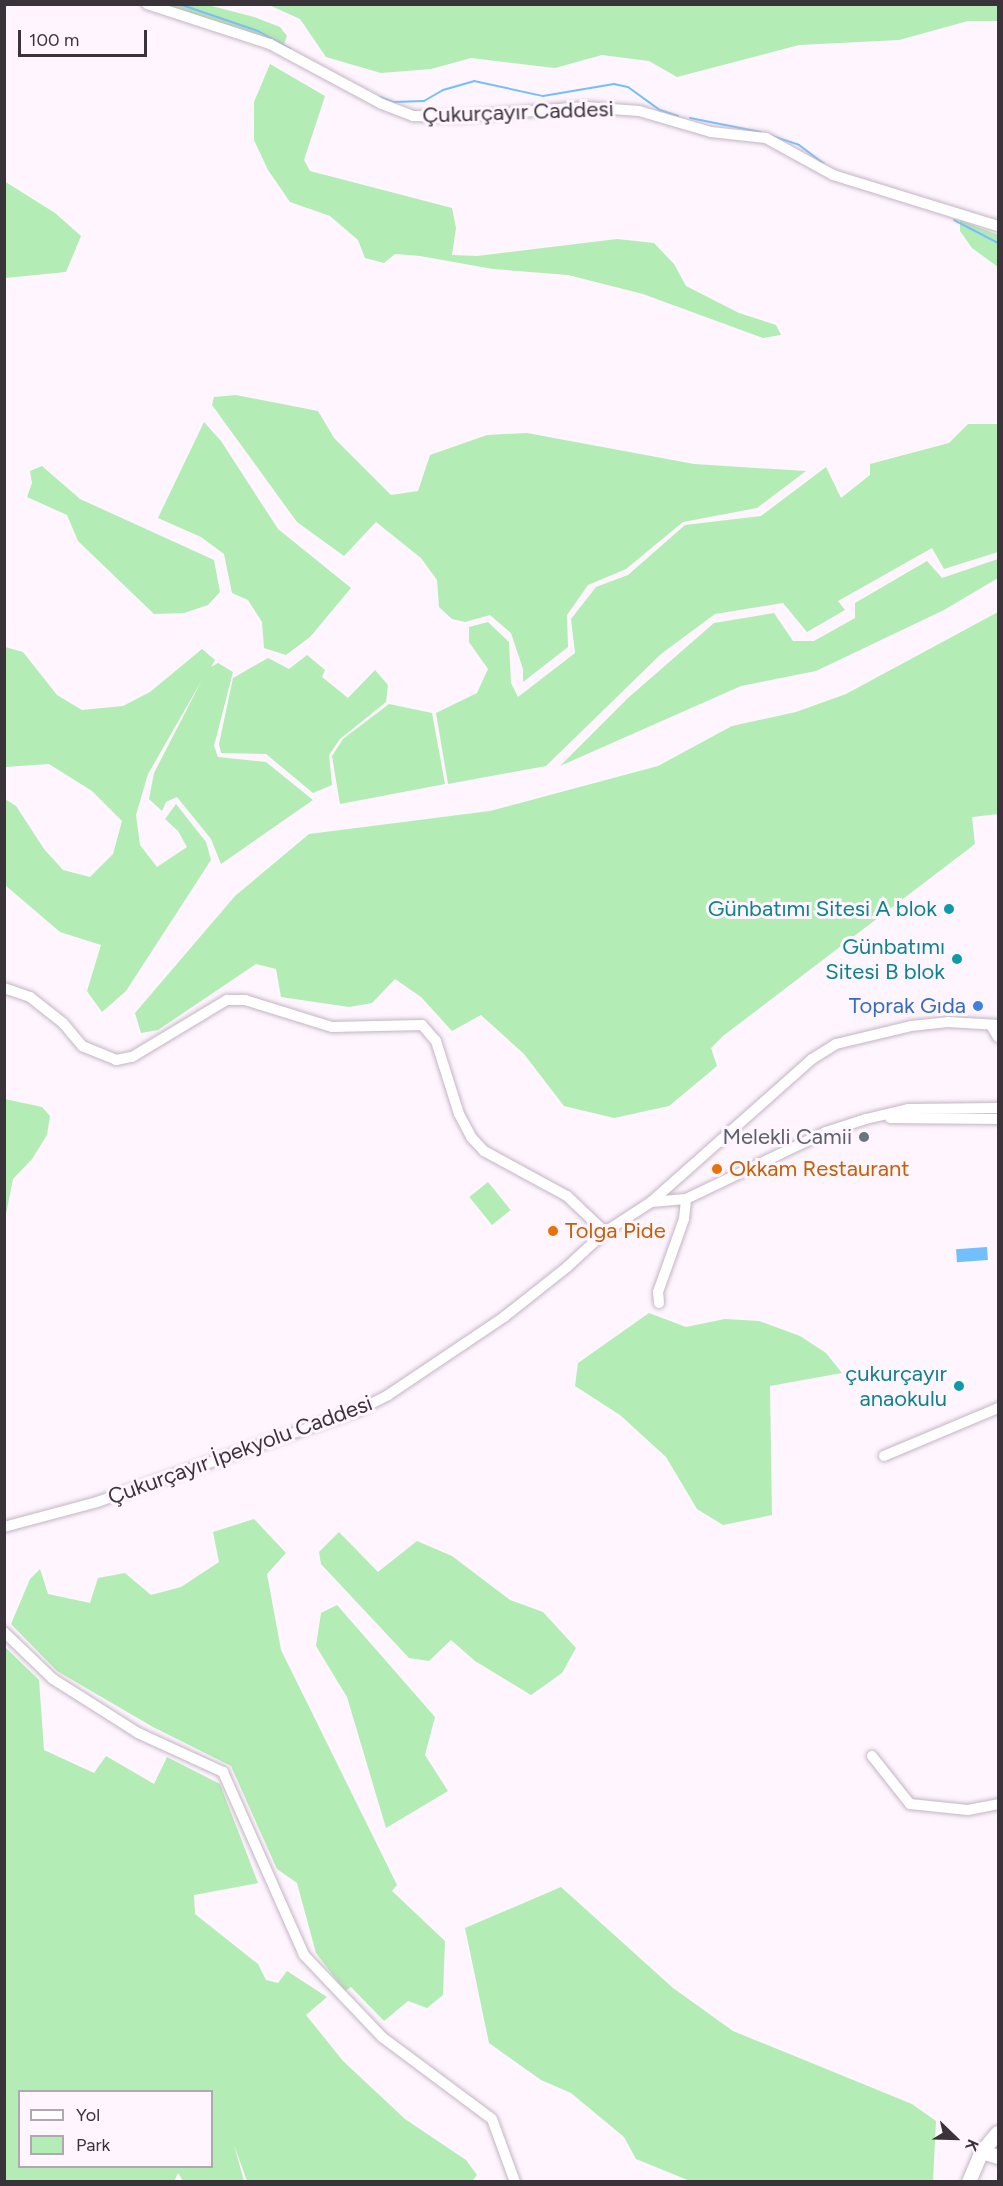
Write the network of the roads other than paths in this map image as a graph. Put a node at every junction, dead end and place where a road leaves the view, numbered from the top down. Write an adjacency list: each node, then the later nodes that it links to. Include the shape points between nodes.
1 (147, 4): 2 (street, Çukurçayır Caddesi, via 270,44 382,104 413,116 456,117 585,107 639,111 711,132 766,138 833,175)
2 (999, 226)
3 (4, 988): 11 (street, via 30,997 63,1023 82,1046 116,1060 132,1057 226,1000 245,1000 332,1027 422,1025 436,1041 459,1114 471,1137 484,1150 567,1196)
4 (995, 1025): 5 (street); 10 (street, via 948,1022 911,1026 836,1044 812,1059)
5 (999, 1036)
6 (999, 1108): 7 (street, Çukurçayır İpekyolu Caddesi, via 908,1110)
7 (866, 1119): 8 (street, Çukurçayır İpekyolu Caddesi); 9 (street, Çukurçayır İpekyolu Caddesi, via 826,1132)
8 (999, 1119)
9 (686, 1199): 10 (street, Çukurçayır İpekyolu Caddesi); 12 (street, via 684,1219 658,1292)
10 (651, 1202): 11 (street, Çukurçayır İpekyolu Caddesi)
11 (605, 1232): 15 (street, Çukurçayır İpekyolu Caddesi, via 567,1268 504,1317 388,1395 357,1411 97,1502)
12 (659, 1303)
13 (999, 1408): 14 (street)
14 (884, 1456)
15 (4, 1527)
16 (4, 1632): 22 (street, via 53,1679 119,1721 223,1772 304,1955 382,2037 492,2119)
17 (872, 1756): 18 (street, via 910,1804 969,1810)
18 (999, 1804)
19 (999, 2133): 20 (main road)
20 (982, 2152): 21 (main road); 23 (main road)
21 (999, 2157)
22 (515, 2181)
23 (969, 2181)

